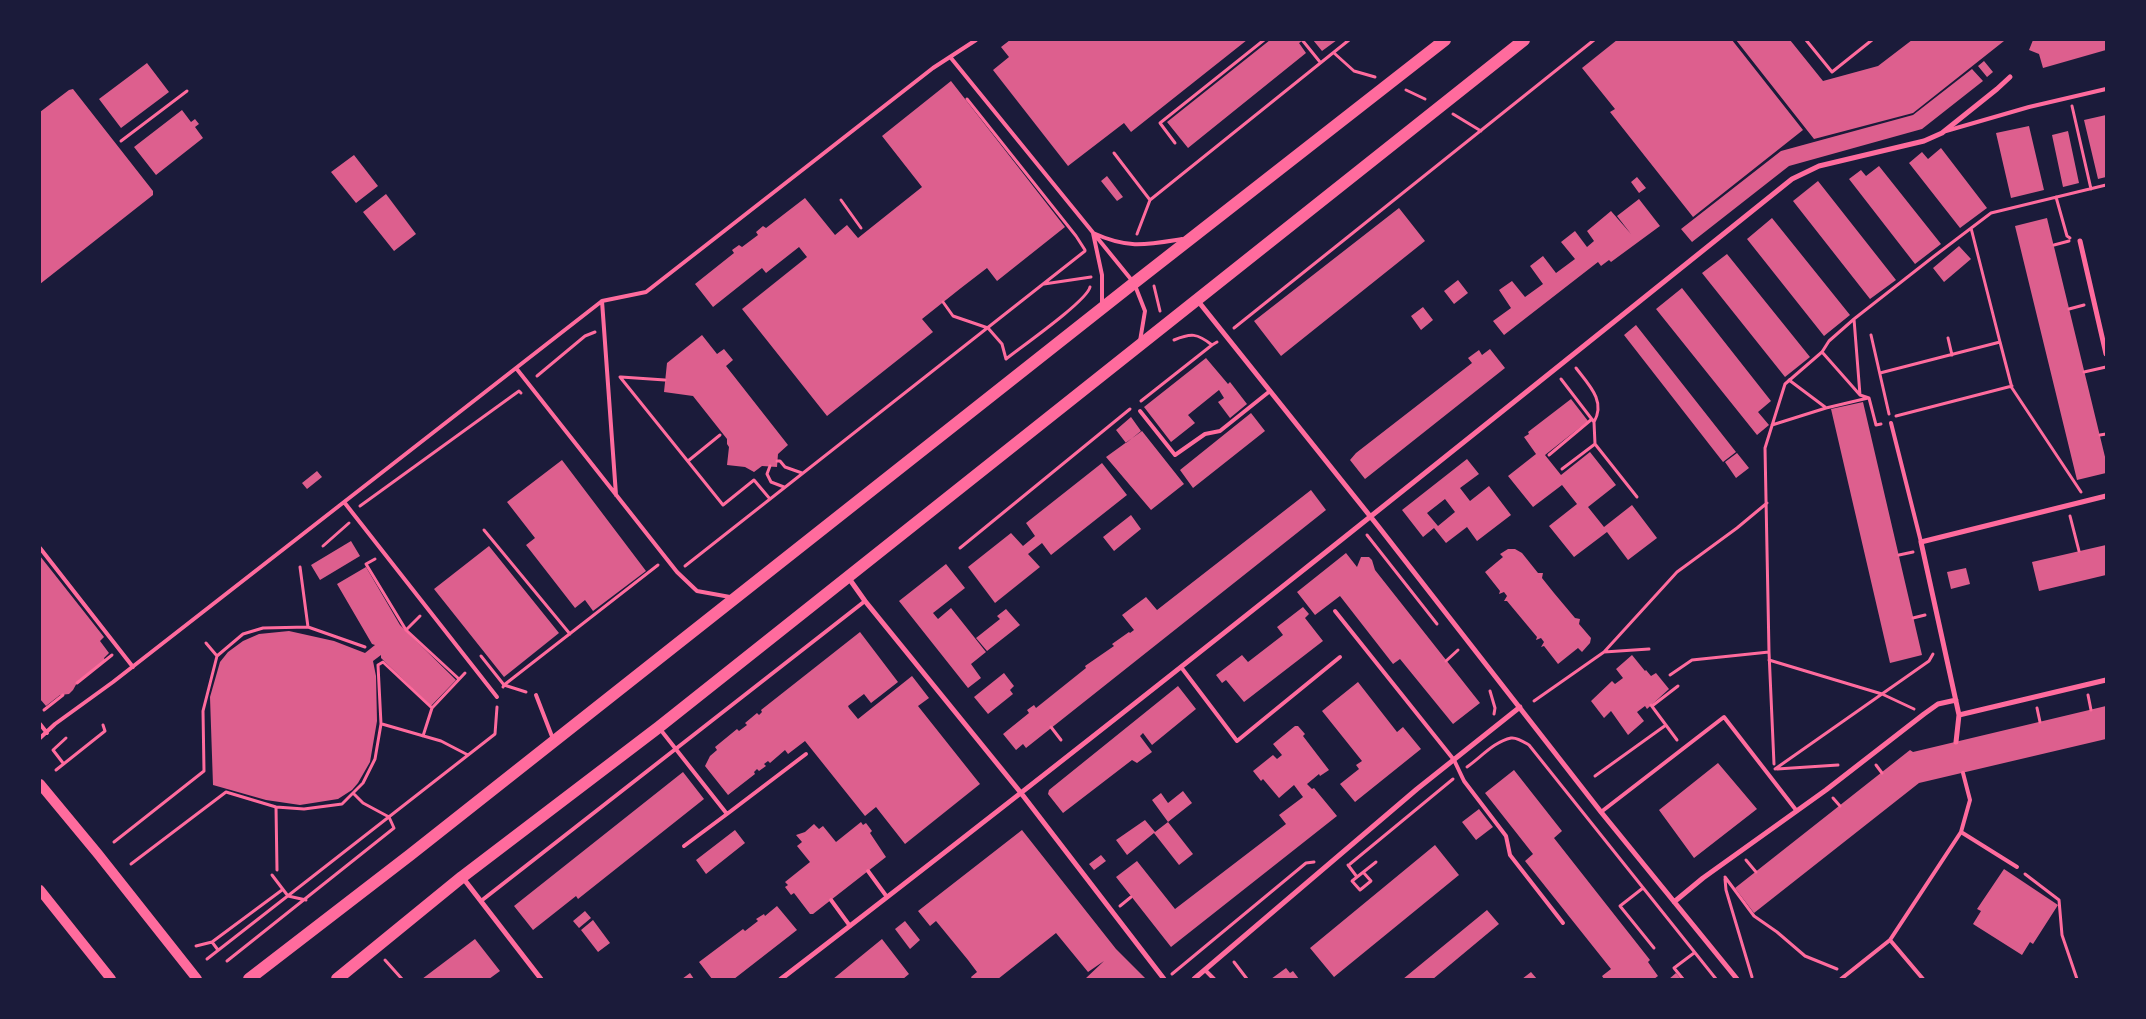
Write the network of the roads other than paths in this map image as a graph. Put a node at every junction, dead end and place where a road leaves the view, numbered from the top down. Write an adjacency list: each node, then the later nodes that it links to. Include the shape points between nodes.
1 (976, 40): 4 (lane)
2 (1445, 40): 9 (main road)
3 (1524, 40): 13 (main road)
4 (951, 58): 8 (lane); 12 (lane, via 933,68 646,292)
5 (2010, 76): 7 (street)
6 (2106, 89): 7 (lane)
7 (1942, 132): 24 (street, via 1924,141 1819,166 1792,179)
8 (1092, 233): 9 (lane, via 1135,246); 11 (lane); 14 (lane, via 1102,275)
9 (1192, 238): 11 (main road)
10 (2080, 242): 16 (street)
11 (1134, 283): 14 (main road); 15 (lane, via 1144,311)
12 (602, 301): 17 (lane); 21 (lane)
13 (1198, 301): 15 (main road); 18 (street)
14 (1101, 310): 28 (main road)
15 (1139, 346): 27 (main road)
16 (2106, 354)
17 (516, 368): 21 (lane); 23 (lane)
18 (1270, 391): 19 (lane, via 1220,431 1205,434 1175,455); 24 (street)
19 (1140, 411)
20 (1891, 423): 25 (lane)
21 (616, 496): 28 (lane, via 677,572 698,592)
22 (2106, 496): 25 (street)
23 (344, 502): 32 (lane); 36 (lane)
24 (1370, 517): 33 (street); 38 (street)
25 (1921, 542): 37 (street)
26 (40, 548): 32 (lane)
27 (848, 576): 29 (street); 41 (main road)
28 (735, 598): 44 (main road)
29 (866, 602): 46 (lane); 51 (street)
30 (1335, 610): 48 (lane)
31 (1340, 657): 33 (lane, via 1237,741)
32 (133, 667): 42 (lane)
33 (1181, 667): 51 (street)
34 (2106, 680): 39 (street)
35 (536, 694): 44 (lane)
36 (497, 697)
37 (1956, 700): 39 (street); 52 (street, via 1938,704)
38 (1520, 707): 48 (street); 53 (street)
39 (1959, 715): 45 (street)
40 (40, 724): 42 (lane)
41 (659, 727): 46 (lane); 59 (main road)
42 (47, 733): 43 (lane)
43 (40, 738)
44 (554, 742): 71 (main road)
45 (1956, 742)
46 (675, 749): 54 (lane); 63 (lane)
47 (806, 754): 54 (lane)
48 (1454, 760): 65 (lane, via 1464,781 1506,836 1510,855); 68 (street)
49 (1963, 772): 55 (lane, via 1970,800)
50 (40, 784): 70 (main road)
51 (1021, 793): 61 (street); 75 (street)
52 (1796, 810): 53 (lane, via 1724,718); 64 (street)
53 (1601, 812): 64 (street)
54 (727, 814): 56 (lane)
55 (1961, 832): 57 (lane); 67 (lane)
56 (684, 846)
57 (2017, 867)
58 (868, 871): 61 (lane)
59 (462, 877): 63 (street); 72 (main road)
60 (40, 890): 69 (main road)
61 (888, 897): 66 (street)
62 (831, 900): 66 (lane)
63 (481, 901): 73 (street)
64 (1674, 902): 78 (street)
65 (1563, 923)
66 (850, 926): 74 (street)
67 (1890, 940): 79 (lane); 80 (lane)
68 (1205, 970): 76 (street); 77 (lane)
69 (111, 979)
70 (197, 979)
71 (249, 979)
72 (337, 979)
73 (541, 979)
74 (781, 979)
75 (1164, 979)
76 (1194, 979)
77 (1214, 979)
78 (1736, 979)
79 (1842, 979)
80 (1923, 979)

